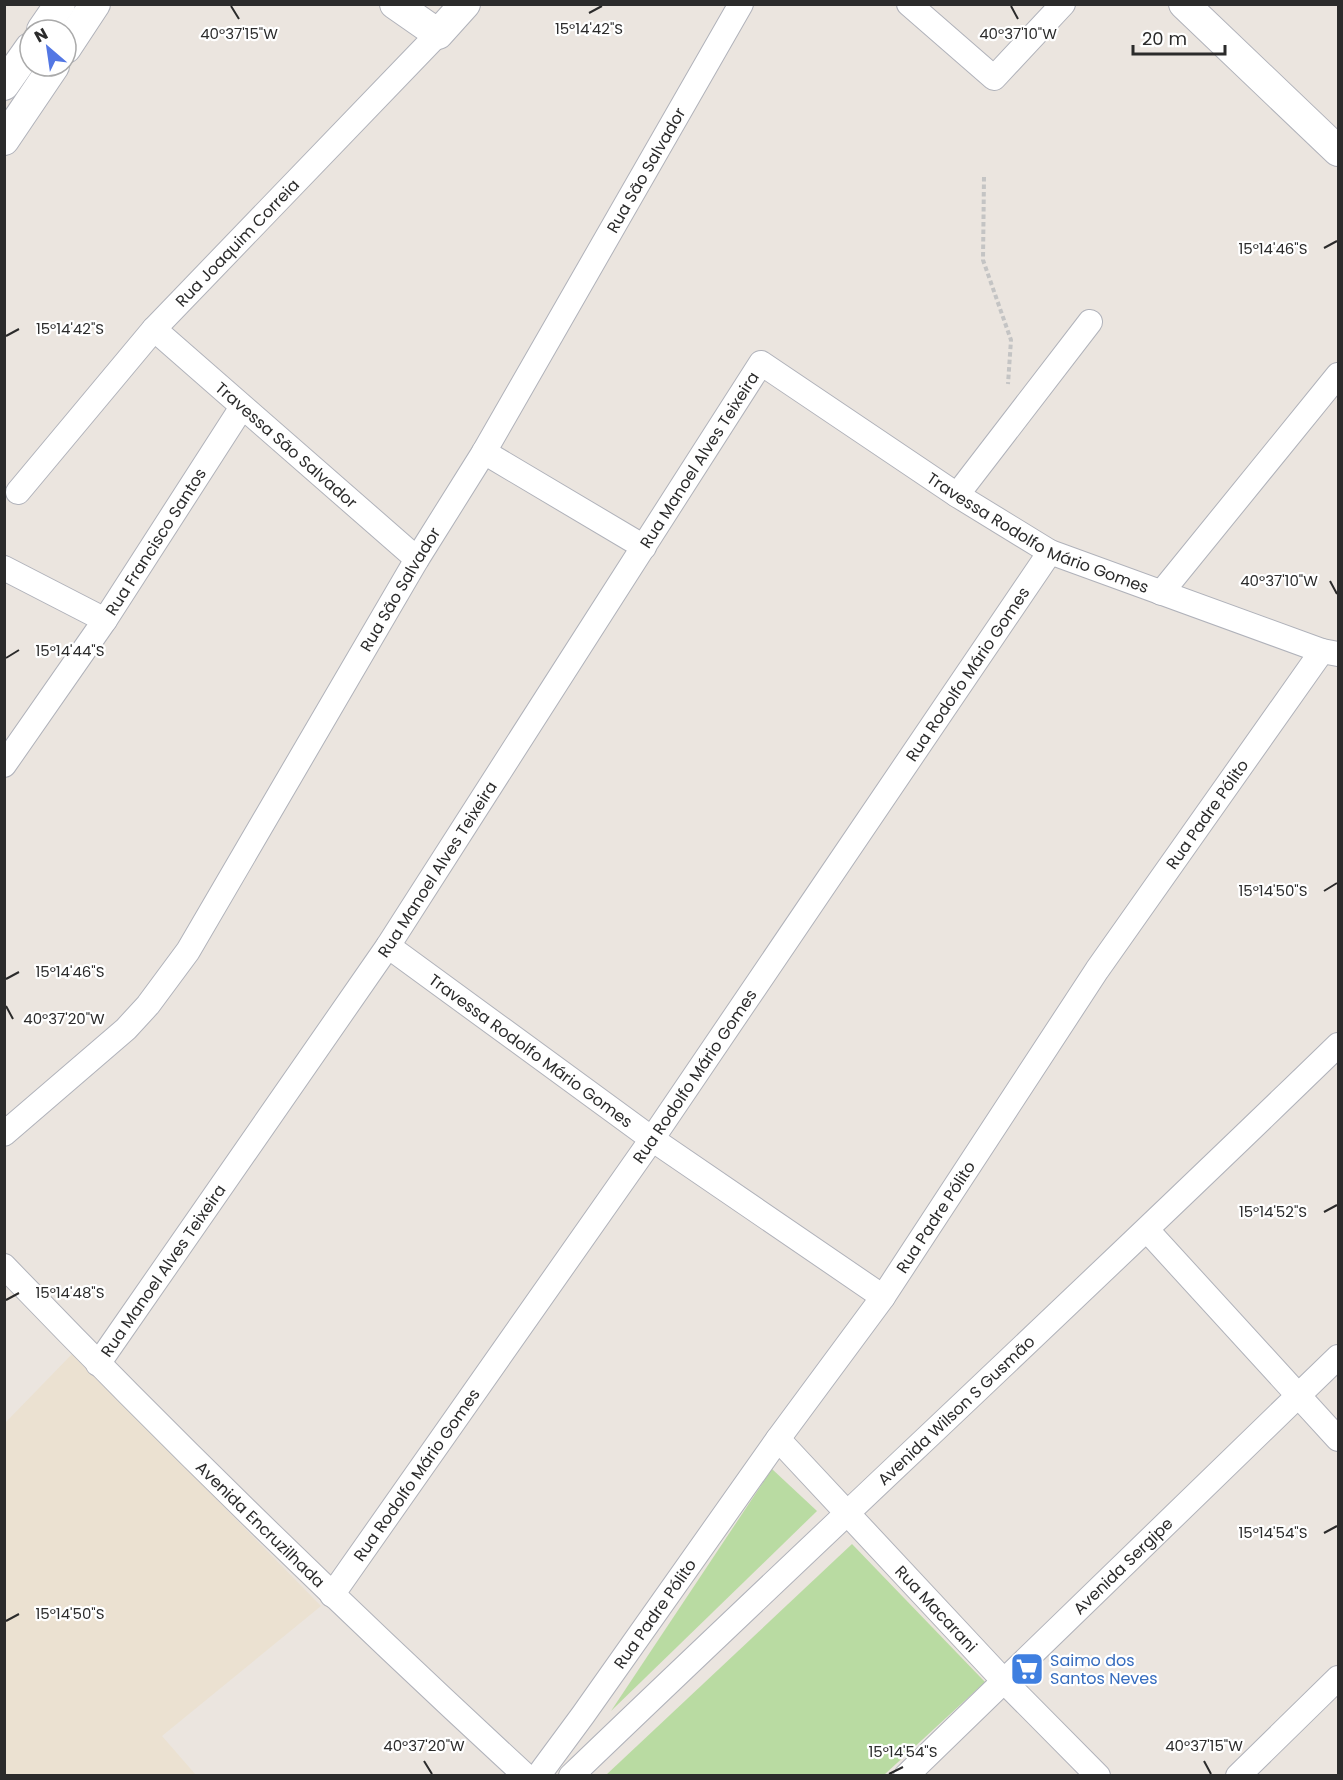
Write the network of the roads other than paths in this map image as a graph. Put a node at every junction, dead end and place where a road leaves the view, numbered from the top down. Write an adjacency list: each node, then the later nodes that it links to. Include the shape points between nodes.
1 (60, 4): 9 (street)
2 (95, 4): 10 (street)
3 (395, 4): 11 (street)
4 (465, 4): 11 (street, Rua Joaquim Correia)
5 (741, 4): 20 (street, Rua São Salvador)
6 (909, 4): 7 (street, via 994,78)
7 (1063, 4)
8 (1184, 4): 14 (street)
9 (50, 18)
10 (78, 30)
11 (438, 33): 16 (street, Rua Joaquim Correia)
12 (46, 78): 13 (street)
13 (4, 140)
14 (1338, 151)
15 (1090, 322): 22 (street)
16 (154, 329): 19 (street, Travessa São Salvador); 21 (street, Rua Joaquim Correia)
17 (761, 363): 22 (street, Travessa Rodolfo Mário Gomes); 23 (street, Rua Manoel Alves Teixeira)
18 (1338, 375): 27 (street)
19 (242, 406): 25 (street, Travessa São Salvador); 28 (street, Rua Francisco Santos)
20 (484, 452): 23 (street); 25 (street, Rua São Salvador)
21 (18, 492)
22 (957, 495): 24 (street, Travessa Rodolfo Mário Gomes)
23 (644, 547): 31 (street, Rua Manoel Alves Teixeira)
24 (1050, 552): 27 (street, Travessa Rodolfo Mário Gomes); 34 (street, Rua Rodolfo Mário Gomes)
25 (417, 559): 33 (street, Rua São Salvador, via 169,978 126,1029)
26 (4, 568): 28 (street)
27 (1161, 592): 29 (street, Travessa Rodolfo Mário Gomes)
28 (105, 620): 30 (street, Rua Francisco Santos)
29 (1330, 652): 37 (street, Rua Padre Pólito, via 1097,970)
30 (4, 765)
31 (388, 946): 34 (street, Travessa Rodolfo Mário Gomes); 39 (street, Rua Manoel Alves Teixeira)
32 (1338, 1045): 35 (street, Avenida Wilson S Gusmão)
33 (4, 1134)
34 (652, 1139): 37 (street, Travessa Rodolfo Mário Gomes); 44 (street, Rua Rodolfo Mário Gomes)
35 (1148, 1230): 40 (street); 43 (street, Avenida Wilson S Gusmão)
36 (4, 1266): 39 (street, Avenida Encruzilhada)
37 (884, 1297): 41 (street, Rua Padre Pólito)
38 (1338, 1357): 40 (street, Avenida Sergipe)
39 (98, 1364): 44 (street, Avenida Encruzilhada)
40 (1298, 1396): 42 (street); 46 (street, Avenida Sergipe)
41 (778, 1439): 43 (street, Rua Macarani); 47 (street, Rua Padre Pólito, via 589,1707)
42 (1338, 1439)
43 (846, 1512): 46 (street, Rua Macarani); 48 (street, Avenida Wilson S Gusmão)
44 (332, 1595): 47 (street, Avenida Encruzilhada)
45 (1338, 1678): 51 (street)
46 (1005, 1681): 49 (street, Avenida Sergipe); 50 (street, Rua Macarani)
47 (525, 1774)
48 (571, 1776)
49 (906, 1776)
50 (1098, 1776)
51 (1238, 1776)

